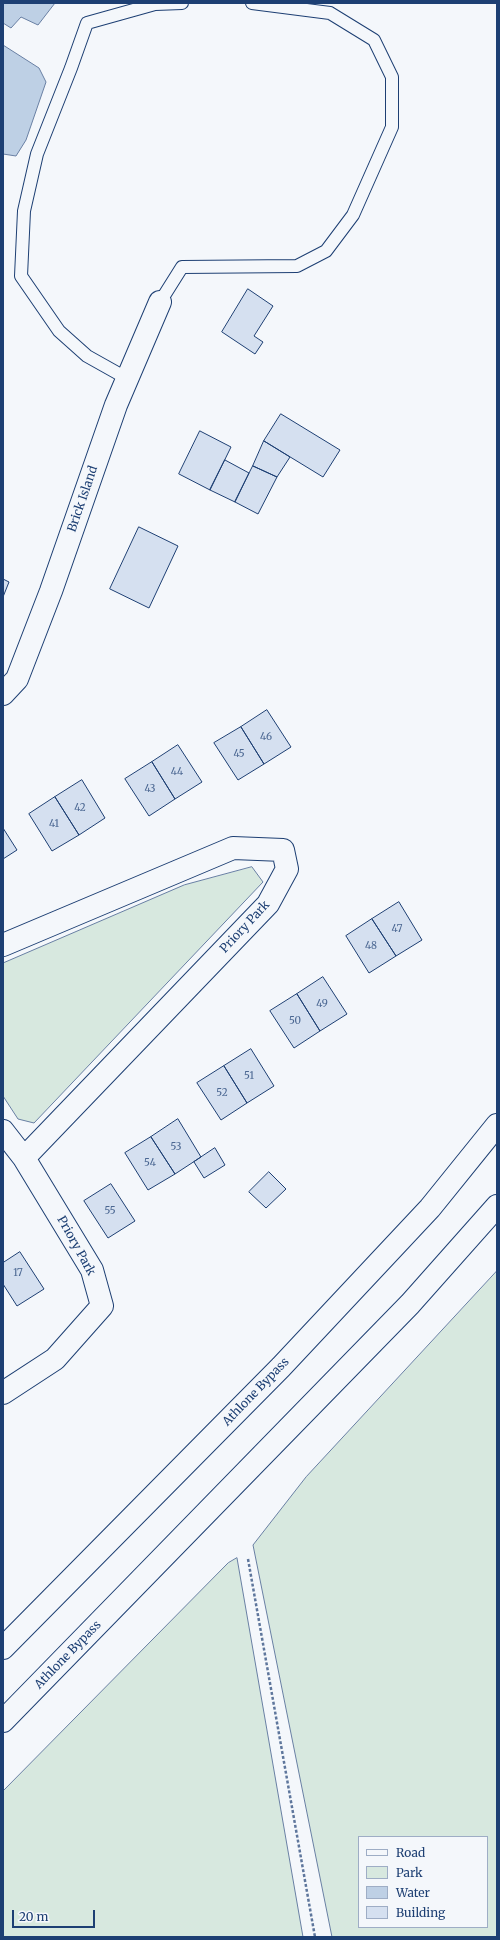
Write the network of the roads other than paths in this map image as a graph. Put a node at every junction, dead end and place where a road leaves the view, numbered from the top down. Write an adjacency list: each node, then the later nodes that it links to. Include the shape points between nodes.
1 (182, 3): 4 (lane, via 155,4 87,24 36,154 24,211 21,276 59,331 87,356)
2 (252, 3): 3 (lane, via 330,13 374,40 392,77 392,126 353,215 326,251 298,266 182,267)
3 (160, 302): 4 (main road, Brick Island)
4 (128, 379): 5 (main road, Brick Island, via 116,405 17,680)
5 (3, 694)
6 (3, 945): 9 (main road, Priory Park, via 233,848 283,850 287,869 268,904)
7 (497, 1125): 12 (main road, Athlone Bypass, via 430,1208 281,1367)
8 (3, 1131): 9 (main road, Priory Park)
9 (24, 1158): 11 (main road, Priory Park, via 92,1270 102,1306 55,1359)
10 (497, 1206): 13 (main road, Athlone Bypass, via 410,1304)
11 (3, 1393)
12 (3, 1648)
13 (3, 1722)

